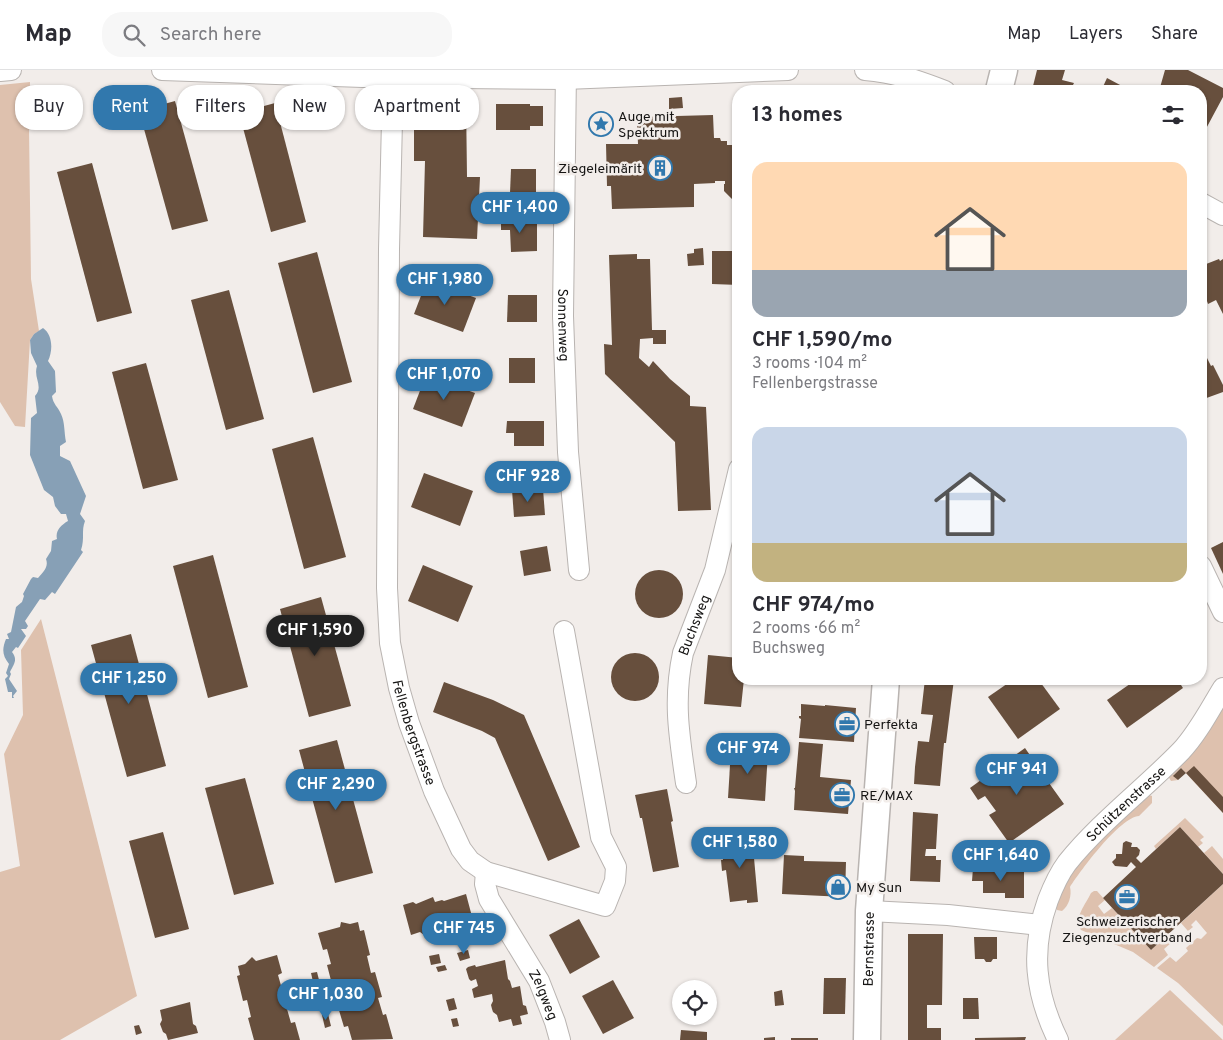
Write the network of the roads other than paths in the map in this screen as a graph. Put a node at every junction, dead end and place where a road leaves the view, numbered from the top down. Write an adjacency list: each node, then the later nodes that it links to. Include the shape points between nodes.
1 (11, 70): 5 (street)
2 (162, 70): 6 (street)
3 (788, 70): 7 (street)
4 (865, 70): 9 (street, via 907,77)
5 (0, 71)
6 (225, 71): 8 (street)
7 (565, 75): 8 (street); 13 (street, Sonnenweg, via 563,316 568,452)
8 (393, 77): 20 (street, Fellenbergstrasse, via 387,578 390,643 405,710 434,791 461,849 470,861)
9 (929, 85)
10 (1207, 206): 11 (street)
11 (1223, 215)
12 (732, 498): 19 (street, Buchsweg, via 715,570 680,667 676,710)
13 (579, 570)
14 (1207, 579): 15 (street)
15 (1223, 612)
16 (564, 631): 20 (street, Fellenbergstrasse, via 601,837 614,861 615,881 605,906)
17 (886, 685): 21 (main road, Bernstrasse)
18 (1223, 688): 22 (street, Schützenstrasse, via 1186,745 1066,865 1053,887)
19 (686, 783)
20 (486, 872): 23 (street, Zelgweg, via 489,898 539,981)
21 (869, 911): 22 (street); 24 (main road, Bernstrasse)
22 (1040, 925): 25 (street, Schützenstrasse, via 1038,980 1045,1009)
23 (560, 1040)
24 (867, 1040)
25 (1058, 1040)

